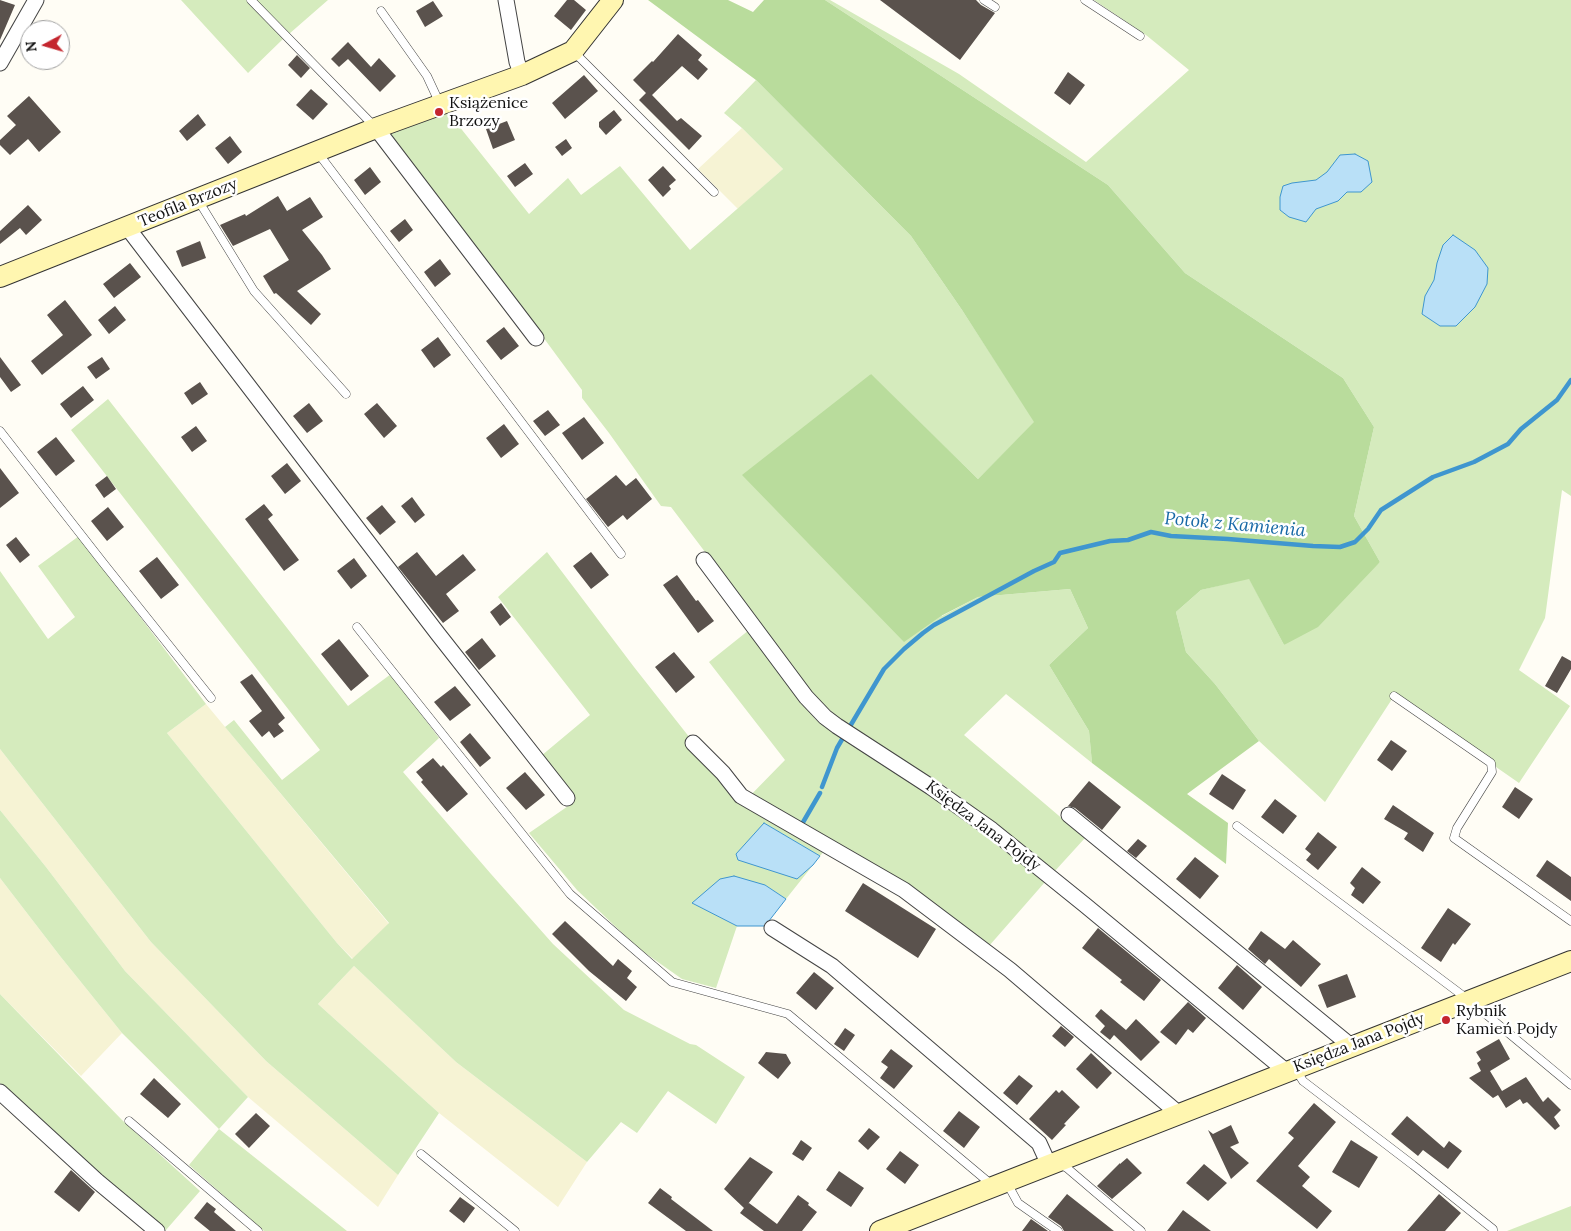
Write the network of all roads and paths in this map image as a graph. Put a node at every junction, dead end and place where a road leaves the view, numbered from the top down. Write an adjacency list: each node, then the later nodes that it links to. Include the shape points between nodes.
1 (36, 0): 11 (street)
2 (251, 0): 14 (lane)
3 (506, 0): 12 (street)
4 (613, 0): 10 (street, Teofila Brzozy)
5 (984, 0): 7 (lane)
6 (1085, 0): 9 (lane)
7 (995, 7)
8 (381, 11): 13 (lane, via 427,76)
9 (1140, 36)
10 (573, 51): 12 (street, Teofila Brzozy); 16 (lane)
11 (0, 63)
12 (522, 75): 13 (street, Teofila Brzozy)
13 (440, 104): 14 (street, Teofila Brzozy)
14 (376, 128): 15 (street, Teofila Brzozy); 20 (street)
15 (317, 151): 17 (street, Teofila Brzozy); 23 (lane)
16 (714, 192)
17 (197, 199): 18 (street, Teofila Brzozy); 21 (lane, via 254,291)
18 (127, 227): 19 (street, Teofila Brzozy); 29 (street)
19 (0, 277)
20 (536, 338)
21 (346, 394)
22 (0, 431): 27 (lane)
23 (621, 554)
24 (704, 560): 37 (street, Księdza Jana Pojdy, via 825,717 992,830)
25 (357, 627): 44 (lane, via 570,894 635,951 672,982 788,1014)
26 (1394, 696): 32 (lane, via 1491,763 1492,772 1456,828 1454,838)
27 (211, 698)
28 (693, 743): 40 (street, via 741,796 904,890 1010,970)
29 (567, 798)
30 (1068, 815): 36 (street)
31 (1237, 826): 35 (lane)
32 (1571, 920)
33 (772, 928): 43 (street, via 832,966 1039,1143)
34 (1571, 961): 35 (street, Księdza Jana Pojdy)
35 (1470, 1001): 36 (street, Księdza Jana Pojdy); 38 (lane)
36 (1351, 1046): 37 (street, Księdza Jana Pojdy)
37 (1291, 1070): 40 (street, Księdza Jana Pojdy); 45 (lane)
38 (1571, 1085)
39 (0, 1092): 46 (street, via 97,1182)
40 (1179, 1114): 43 (street, Księdza Jana Pojdy)
41 (129, 1121): 47 (lane)
42 (422, 1154): 48 (lane)
43 (1053, 1163): 44 (street, Księdza Jana Pojdy); 51 (lane, via 1067,1168)
44 (1000, 1184): 49 (street, Księdza Jana Pojdy); 50 (lane, via 1018,1203)
45 (1493, 1230)
46 (157, 1231)
47 (258, 1231)
48 (515, 1231)
49 (880, 1231)
50 (1058, 1231)
51 (1141, 1231)

